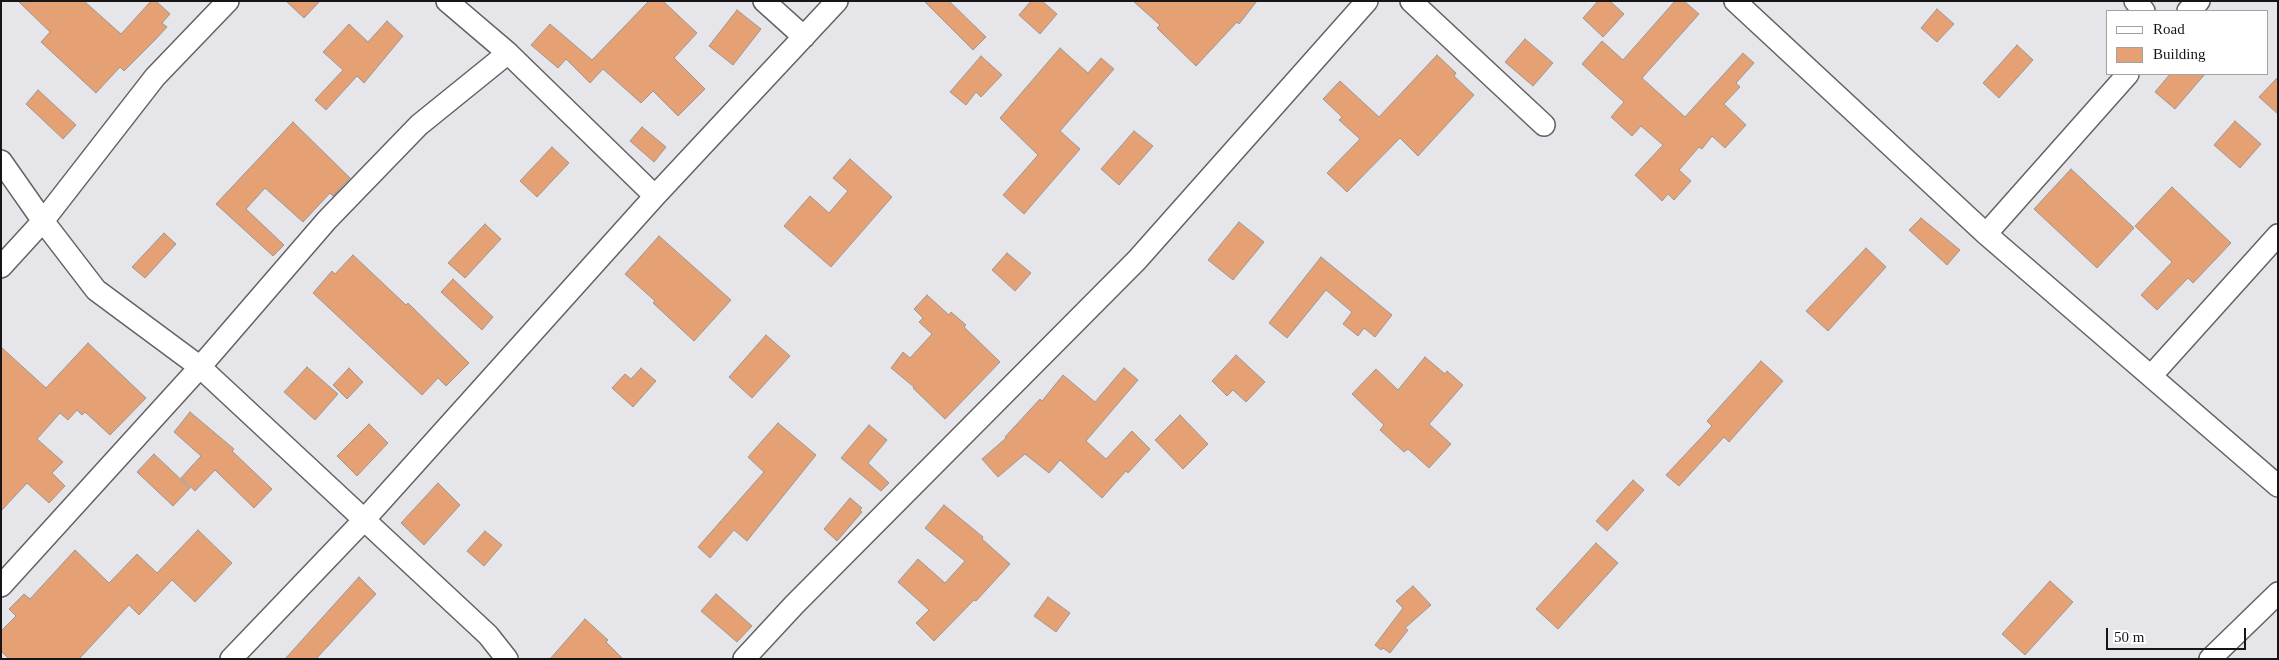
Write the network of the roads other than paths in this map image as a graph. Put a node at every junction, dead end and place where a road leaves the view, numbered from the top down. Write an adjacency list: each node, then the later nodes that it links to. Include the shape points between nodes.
1 (228, 1): 16 (street, via 155,77)
2 (447, 1): 11 (street)
3 (764, 1): 10 (street)
4 (837, 1): 10 (street)
5 (1367, 1): 28 (street, via 1137,260)
6 (1411, 1): 13 (street)
7 (1735, 1): 17 (street)
8 (2200, 1): 9 (street)
9 (2189, 10)
10 (804, 37): 15 (street)
11 (508, 53): 15 (street); 20 (street, via 419,125 327,220)
12 (2127, 75): 17 (street)
13 (1544, 125)
14 (1, 161): 16 (street)
15 (655, 196): 23 (street)
16 (43, 221): 19 (street); 20 (street, via 96,290)
17 (1986, 234): 21 (street)
18 (2278, 235): 21 (street)
19 (1, 267)
20 (200, 367): 23 (street); 24 (street)
21 (2151, 376): 22 (street)
22 (2278, 486)
23 (364, 520): 26 (street); 27 (street, via 488,635)
24 (1, 586)
25 (2278, 593): 29 (street)
26 (231, 659)
27 (507, 659)
28 (744, 659)
29 (2210, 659)

